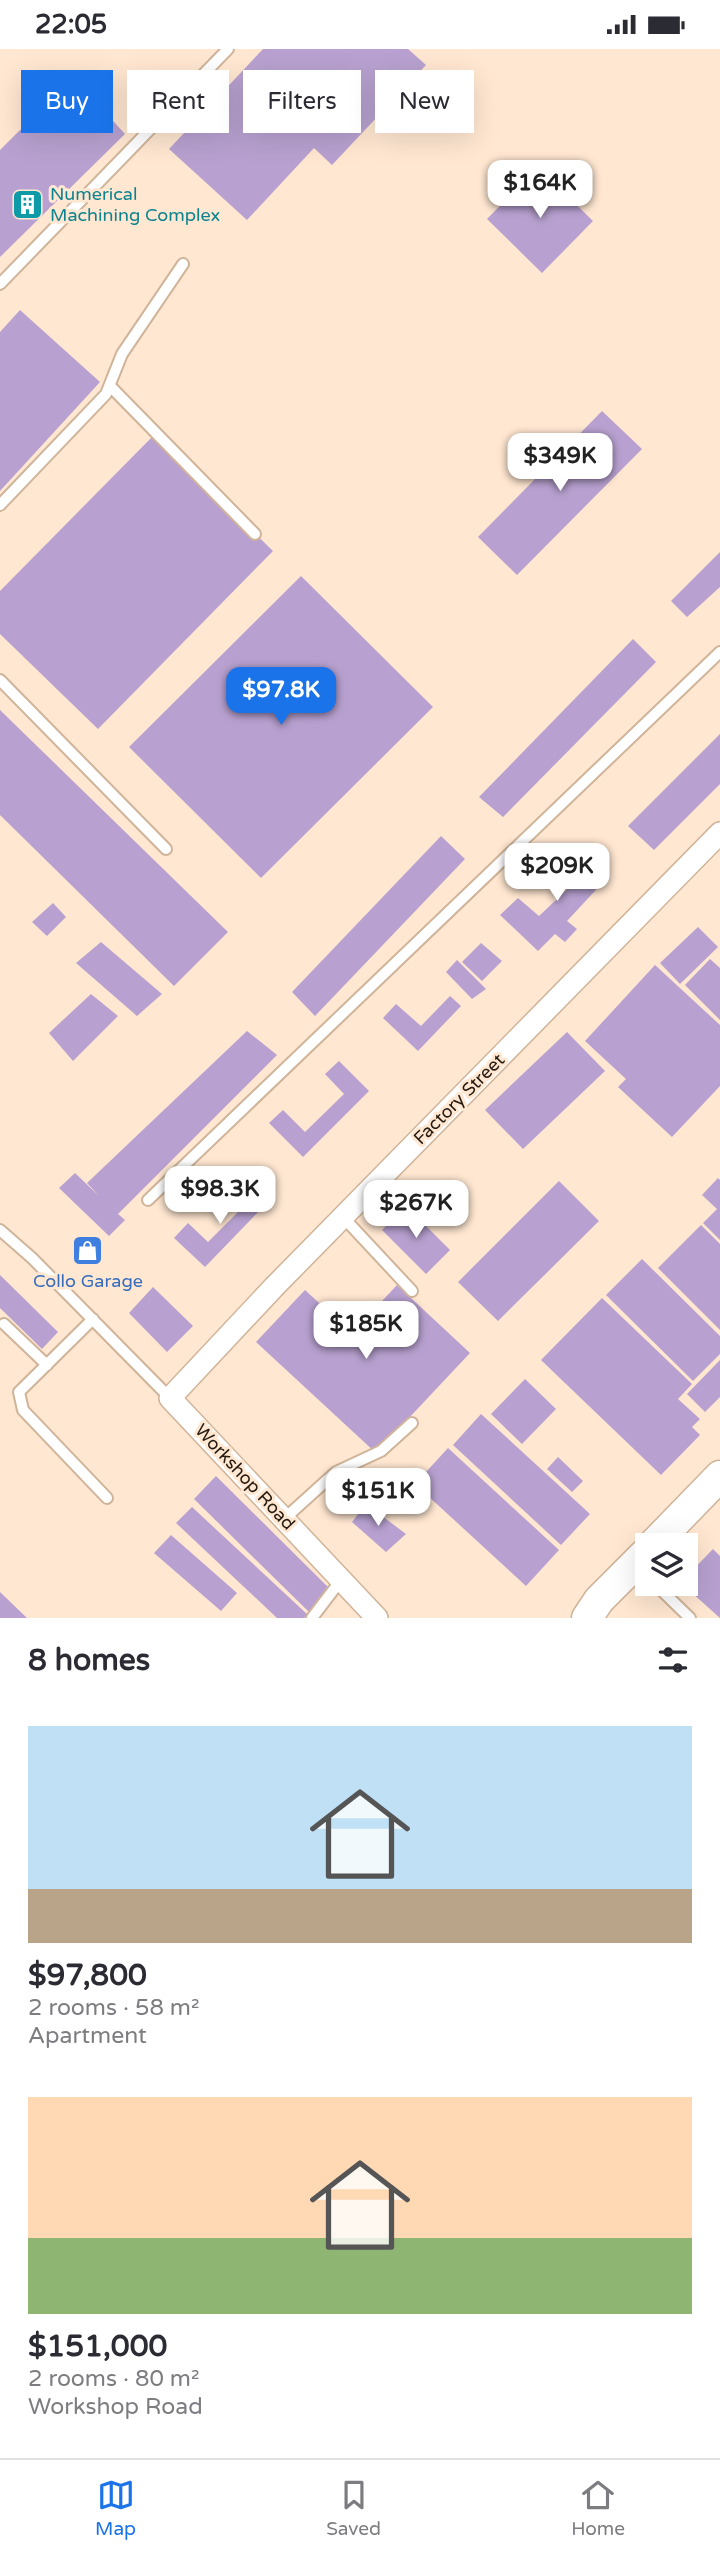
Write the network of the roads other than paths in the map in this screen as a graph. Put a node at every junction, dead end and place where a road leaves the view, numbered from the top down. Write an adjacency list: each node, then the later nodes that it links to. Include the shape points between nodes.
1 (228, 49): 3 (lane)
2 (183, 264): 4 (lane, via 122,353)
3 (0, 284)
4 (111, 387): 5 (lane); 6 (lane)
5 (0, 505)
6 (256, 534)
7 (720, 652): 11 (lane)
8 (0, 680): 10 (lane)
9 (720, 833): 12 (street, Factory Street)
10 (166, 849)
11 (148, 1200)
12 (343, 1217): 14 (lane); 18 (street, Factory Street)
13 (0, 1230): 15 (lane)
14 (412, 1291)
15 (93, 1319): 17 (lane); 18 (lane)
16 (4, 1324): 17 (lane)
17 (47, 1365): 21 (lane, via 19,1392 23,1410)
18 (170, 1398): 22 (street, Workshop Road)
19 (412, 1423): 22 (lane, via 381,1451 336,1472)
20 (718, 1481): 23 (main road)
21 (107, 1498)
22 (284, 1519): 25 (street, Workshop Road)
23 (672, 1533)
24 (635, 1573): 27 (main road)
25 (341, 1580): 28 (lane); 29 (street, Workshop Road)
26 (672, 1596): 31 (lane)
27 (593, 1609): 30 (main road)
28 (312, 1618)
29 (377, 1618)
30 (560, 1618)
31 (690, 1618)

